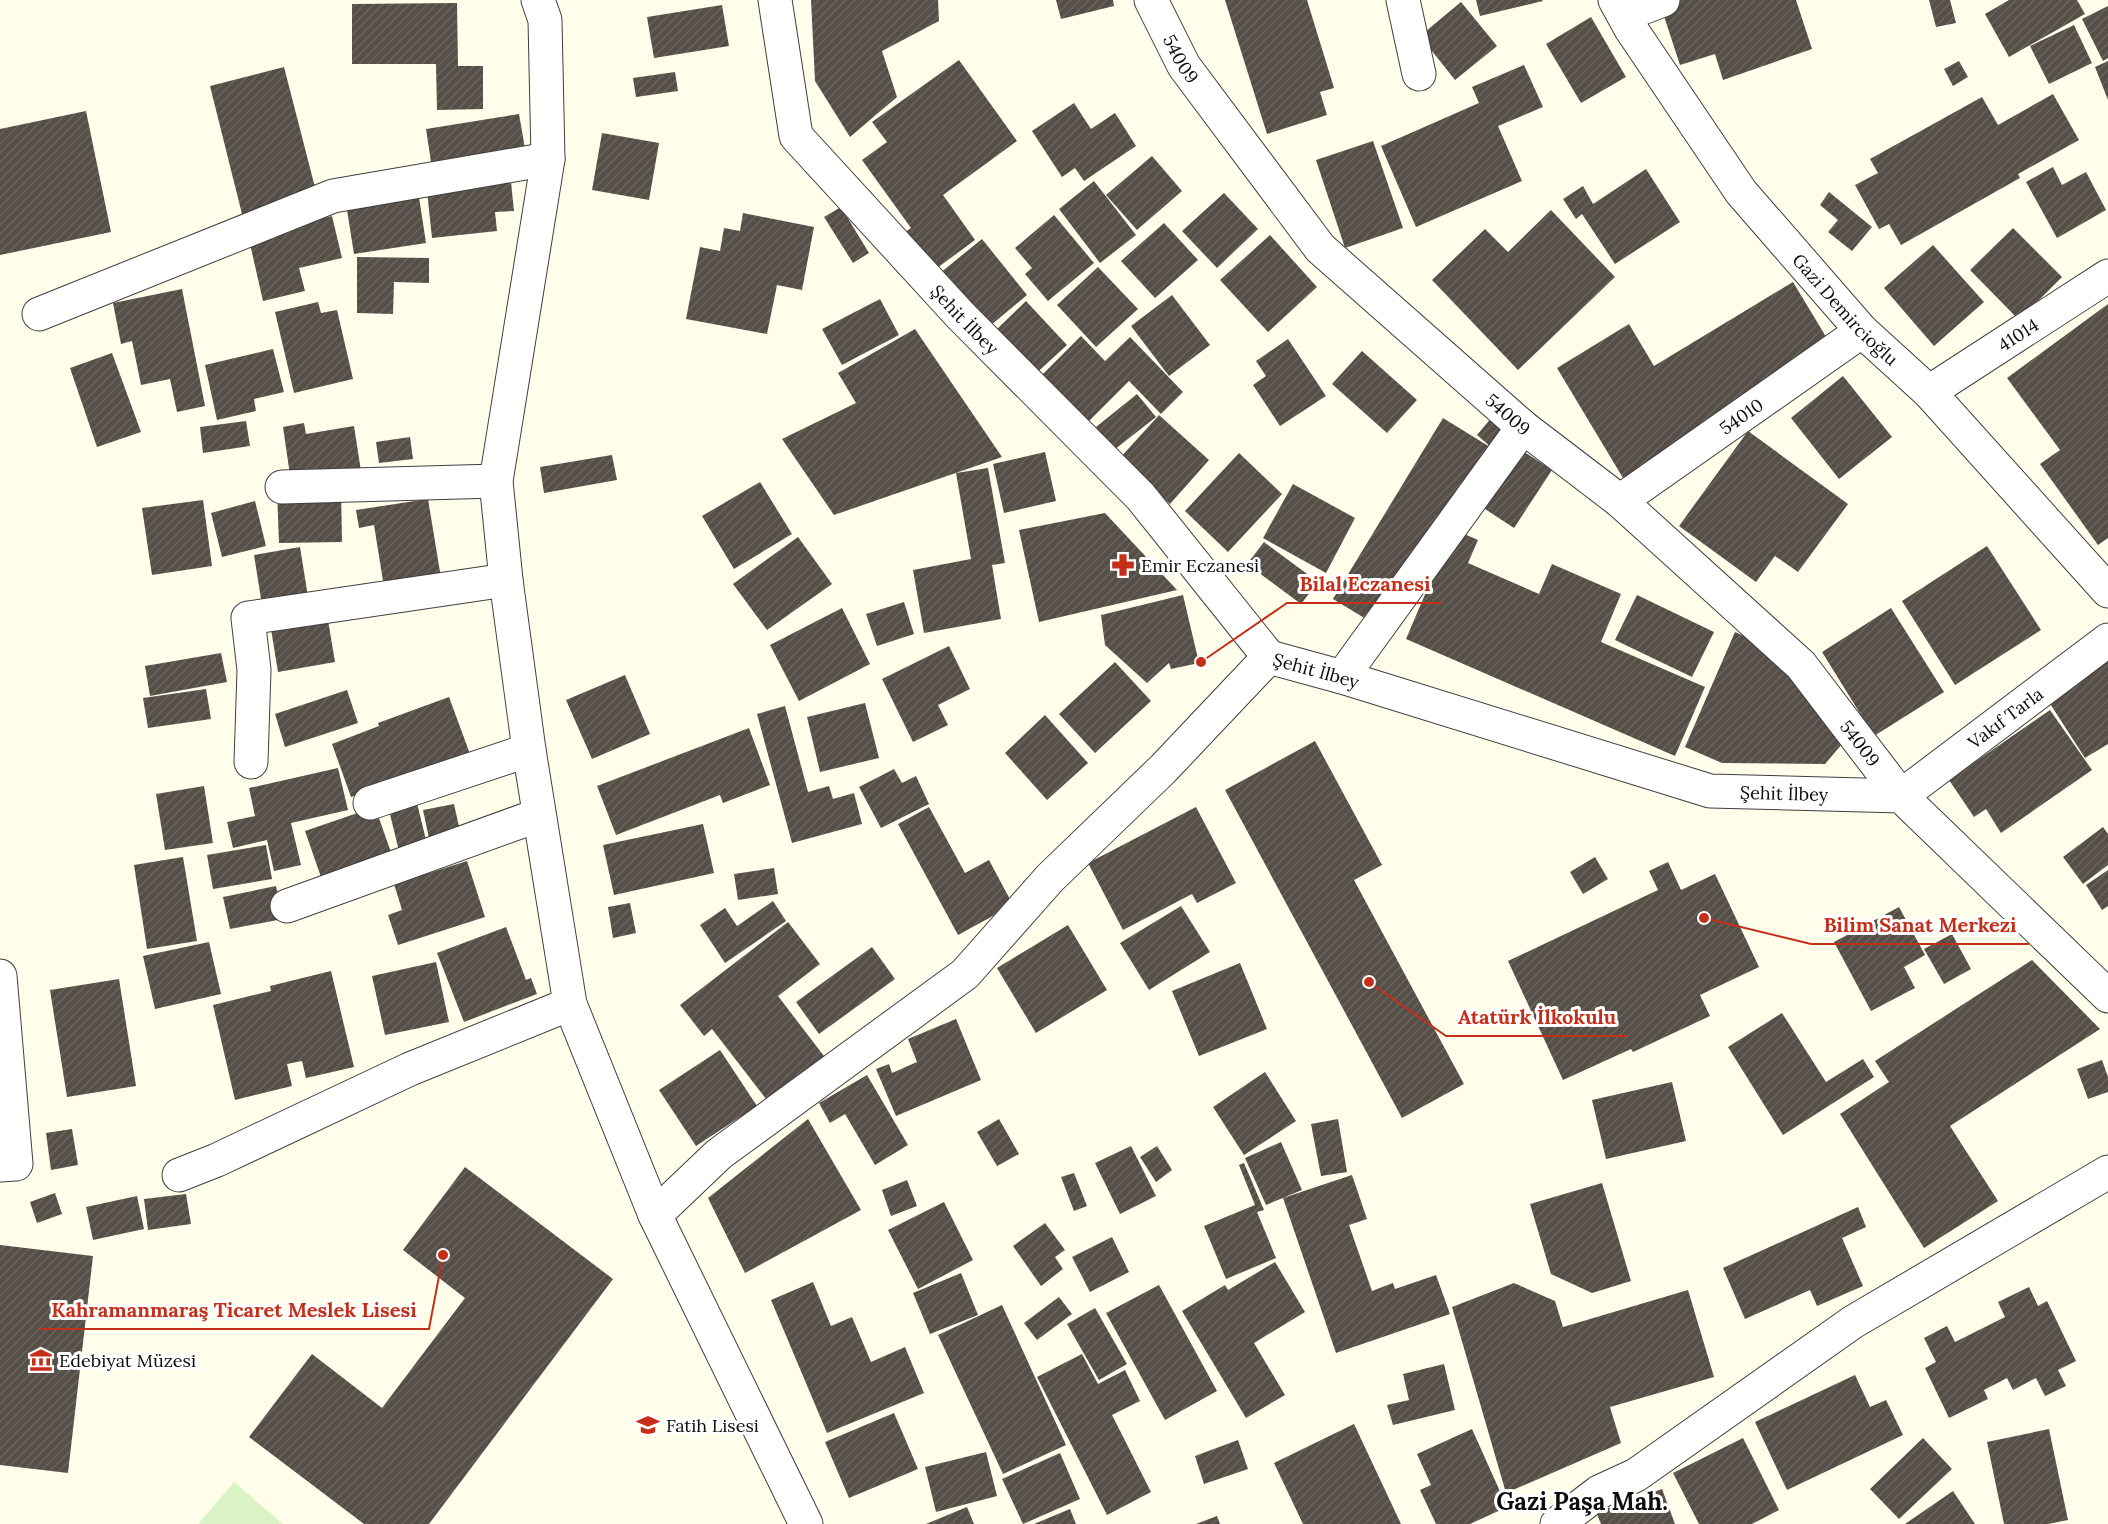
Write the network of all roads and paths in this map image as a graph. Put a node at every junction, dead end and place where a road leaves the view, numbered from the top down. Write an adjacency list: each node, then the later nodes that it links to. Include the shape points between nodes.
1 (538, 0): 8 (street, via 545,20)
2 (775, 0): 20 (street, Şehit İlbey, via 796,136 961,316 1141,497)
3 (1151, 0): 13 (street, 54009, via 1184,66 1320,248)
4 (1403, 0): 7 (street)
5 (1662, 0): 6 (street)
6 (1619, 8): 11 (street, Gazi Demircioğlu, via 1741,192)
7 (1419, 74)
8 (548, 159): 10 (street, via 333,196); 14 (street)
9 (2108, 276): 12 (street, 41014)
10 (39, 314)
11 (1862, 332): 12 (street, Gazi Demircioğlu); 16 (street, 54010)
12 (1929, 392): 18 (street, Gazi Demircioğlu)
13 (1523, 427): 16 (street, 54009); 21 (street)
14 (496, 482): 15 (street); 17 (street)
15 (282, 487)
16 (1620, 501): 24 (street, 54009, via 1802,665)
17 (506, 580): 22 (street); 23 (street, via 248,618 254,670)
18 (2108, 591)
19 (2108, 640): 24 (street, Vakıf Tarla)
20 (1269, 657): 21 (street, Şehit İlbey); 34 (street, via 1163,769 1050,878 965,974 719,1154)
21 (1342, 677): 24 (street, Şehit İlbey, via 1710,791)
22 (529, 750): 25 (street); 26 (street)
23 (251, 762)
24 (1901, 796): 29 (street)
25 (370, 803)
26 (539, 815): 27 (street); 30 (street)
27 (287, 906)
28 (0, 976): 31 (street, via 16,1164)
29 (2108, 996)
30 (570, 1004): 33 (street, via 410,1069); 34 (street)
31 (0, 1165)
32 (2108, 1172): 36 (street, via 1853,1322 1636,1475 1599,1492)
33 (179, 1175)
34 (655, 1215): 35 (street)
35 (806, 1524)
36 (1557, 1524)

